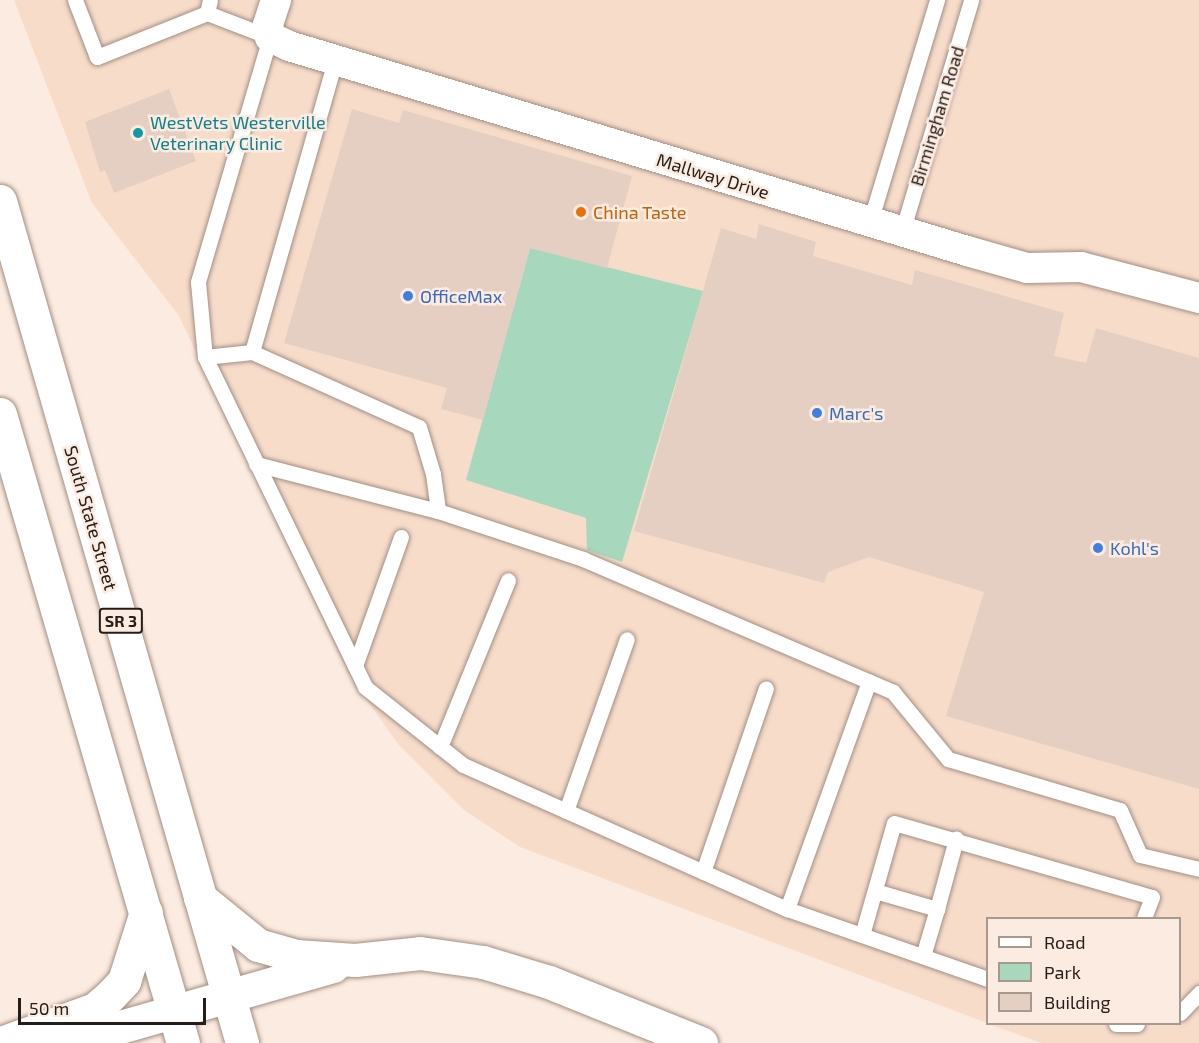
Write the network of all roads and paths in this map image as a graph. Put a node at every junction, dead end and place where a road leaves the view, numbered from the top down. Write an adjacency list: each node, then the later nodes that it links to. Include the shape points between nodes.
1 (75, 0): 5 (lane, via 97,57)
2 (276, 0): 6 (street, via 268,25)
3 (937, 0): 9 (lane, Birmingham Road)
4 (971, 0): 10 (lane, Birmingham Road)
5 (209, 7): 6 (lane)
6 (270, 37): 7 (street, Mallway Drive); 13 (lane, via 198,282)
7 (335, 60): 9 (street, Mallway Drive); 12 (lane)
8 (0, 201): 29 (main road, South State Street / SR 3)
9 (870, 222): 10 (street, Mallway Drive)
10 (902, 232): 11 (street, Mallway Drive, via 1027,267 1081,267)
11 (1199, 298)
12 (252, 352): 13 (lane); 16 (lane, via 419,427 433,474)
13 (205, 357): 15 (lane)
14 (0, 414): 32 (main road)
15 (256, 464): 16 (lane); 20 (lane)
16 (438, 511): 21 (lane, via 583,560)
17 (401, 537): 20 (lane)
18 (508, 580): 23 (lane)
19 (627, 639): 24 (lane)
20 (355, 666): 23 (lane, via 365,687)
21 (869, 681): 26 (lane, via 893,692 948,759 1120,810 1140,855); 30 (lane)
22 (766, 688): 27 (lane)
23 (441, 747): 24 (lane, via 464,765)
24 (566, 811): 27 (lane)
25 (956, 839): 28 (lane, via 894,823); 31 (lane); 33 (lane, via 1152,897)
26 (1199, 869)
27 (703, 872): 30 (lane)
28 (875, 891): 31 (lane); 34 (lane)
29 (200, 898): 36 (main road, via 258,945 296,956); 39 (main road, South State Street / SR 3)
30 (787, 909): 34 (lane)
31 (937, 909): 35 (lane)
32 (146, 912): 41 (main road); 42 (main road, via 124,981 110,996 95,1009)
33 (1144, 917)
34 (862, 935): 35 (lane)
35 (923, 956): 37 (lane)
36 (355, 960): 39 (main road); 45 (main road, via 420,953 483,962 549,982)
37 (986, 979)
38 (1199, 993): 40 (lane)
39 (229, 997): 41 (main road); 44 (main road, South State Street / SR 3)
40 (1181, 1011)
41 (179, 1028): 43 (main road)
42 (1, 1043)
43 (64, 1043)
44 (242, 1043)
45 (701, 1043)

